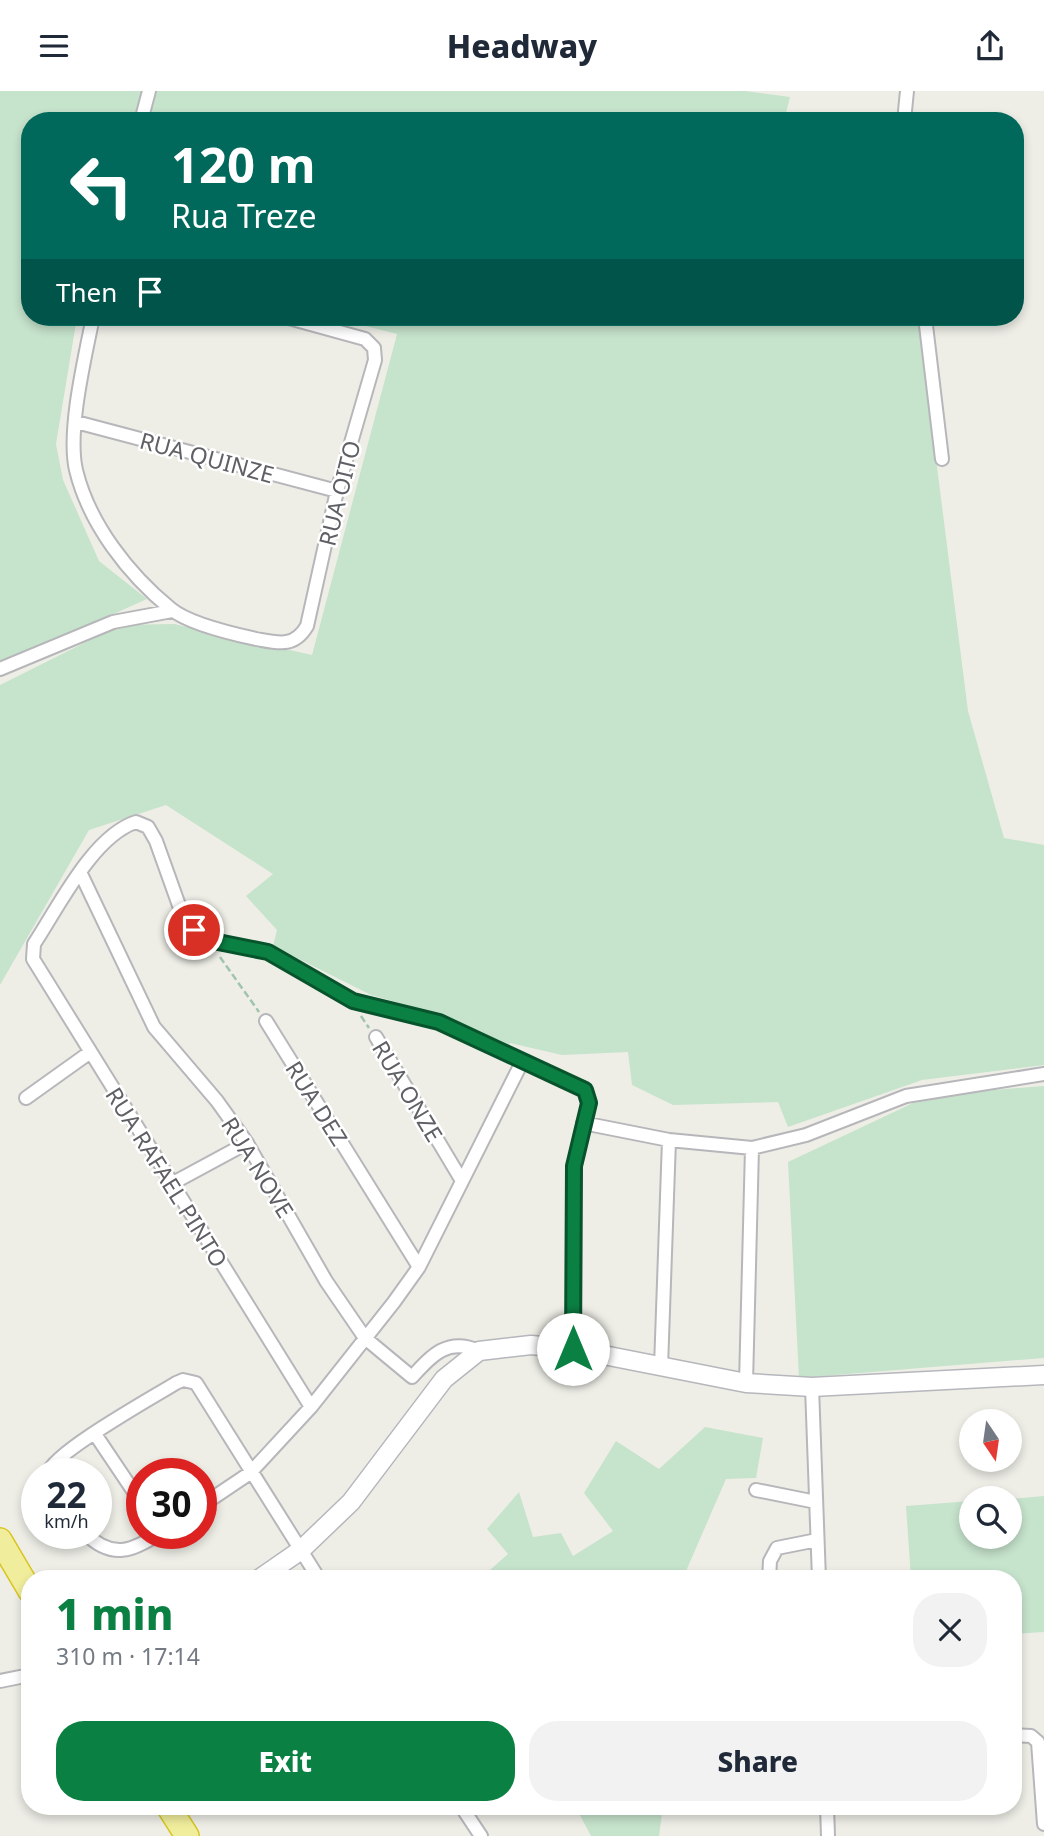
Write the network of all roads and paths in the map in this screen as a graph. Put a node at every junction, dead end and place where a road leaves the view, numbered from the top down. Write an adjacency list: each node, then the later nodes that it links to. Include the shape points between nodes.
1 (149, 91): 3 (street)
2 (907, 91): 4 (street)
3 (143, 112)
4 (905, 112)
5 (92, 326): 8 (street)
6 (318, 326): 10 (street, RUA OITO, via 365,339 374,348 375,361)
7 (926, 326): 9 (street)
8 (76, 422): 10 (street, RUA QUINZE); 11 (street, via 76,470 97,524 117,554)
9 (942, 459)
10 (337, 491): 11 (street, RUA OITO, via 307,626 294,641 282,644 238,635)
11 (172, 611): 12 (street, via 102,626)
12 (0, 669)
13 (81, 874): 14 (street, via 102,843 121,827 136,823 148,827 181,911 194,930); 18 (street, RUA RAFAEL PINTO, via 32,952 37,968); 24 (street, RUA NOVE, via 154,1027)
14 (213, 941): 15 (street, via 268,952); 16 (path)
15 (353, 1001): 17 (path, RUA ONZE); 19 (street, via 439,1022)
16 (265, 1021): 28 (street, RUA DEZ)
17 (376, 1037): 26 (street, RUA ONZE)
18 (89, 1053): 21 (street); 27 (street, RUA RAFAEL PINTO)
19 (522, 1062): 22 (street, via 579,1085 589,1103); 26 (street)
20 (1044, 1074): 25 (street, via 906,1096 806,1135)
21 (26, 1098)
22 (583, 1123): 23 (street); 30 (street, via 574,1166)
23 (669, 1140): 25 (street); 32 (street)
24 (247, 1143): 27 (street); 29 (street, RUA NOVE, via 326,1281)
25 (752, 1148): 34 (street)
26 (462, 1181): 28 (street)
27 (173, 1183): 36 (street, RUA RAFAEL PINTO)
28 (419, 1267): 29 (street)
29 (365, 1338): 31 (street, RUA NOVE, via 412,1377 434,1352 451,1345); 36 (street)
30 (573, 1349): 31 (street, via 531,1345); 32 (street)
31 (479, 1351): 48 (street, via 444,1379 351,1502)
32 (661, 1367): 34 (street)
33 (1044, 1375): 35 (street)
34 (746, 1383): 35 (street)
35 (812, 1387): 43 (street)
36 (311, 1407): 39 (street)
37 (95, 1434): 38 (street); 39 (street, via 176,1383 195,1383); 40 (street)
38 (64, 1458)
39 (250, 1473): 42 (street); 48 (street)
40 (126, 1480)
41 (756, 1490): 43 (street)
42 (217, 1495)
43 (816, 1502): 44 (street)
44 (817, 1540): 51 (street, via 777,1548); 52 (street)
45 (1, 1542): 53 (highway)
46 (112, 1548): 47 (street)
47 (130, 1549)
48 (301, 1550): 49 (street); 50 (street)
49 (272, 1570)
50 (313, 1570)
51 (770, 1570)
52 (819, 1570)
53 (21, 1576)
54 (21, 1677): 55 (street)
55 (0, 1681)
56 (1022, 1736): 60 (street, via 1038,1742 1041,1753)
57 (174, 1815): 61 (highway)
58 (467, 1815): 62 (street)
59 (827, 1815): 63 (street)
60 (1044, 1824)
61 (187, 1836)
62 (481, 1836)
63 (828, 1836)

